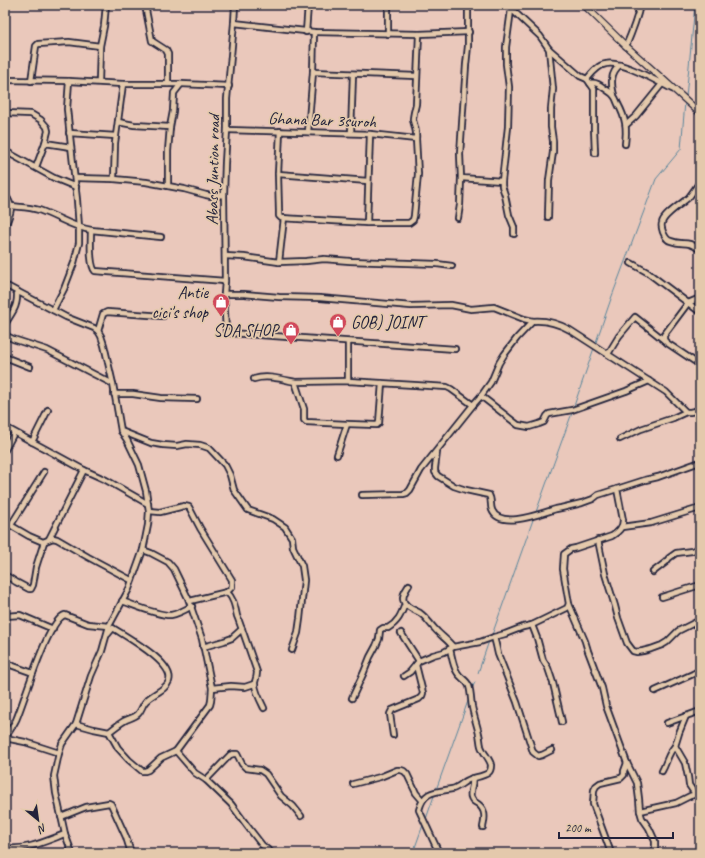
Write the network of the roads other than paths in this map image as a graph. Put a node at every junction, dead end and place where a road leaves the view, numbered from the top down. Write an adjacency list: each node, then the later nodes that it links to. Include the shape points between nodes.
1 (106, 5): 17 (street)
2 (145, 5): 30 (street, via 152,41 168,54)
3 (235, 5): 11 (street, Abass Juntion road)
4 (308, 5): 12 (street)
5 (388, 5): 15 (street)
6 (468, 5): 14 (street)
7 (506, 5): 10 (street)
8 (584, 5): 18 (street)
9 (640, 5): 18 (street)
10 (511, 10): 19 (street, via 540,36); 60 (street, via 506,47 509,86 508,127)
11 (234, 24): 12 (street); 33 (street, Abass Juntion road)
12 (306, 32): 13 (street)
13 (314, 32): 15 (street); 21 (street)
14 (469, 32): 16 (street); 57 (street)
15 (388, 34): 16 (street)
16 (418, 34): 23 (street)
17 (100, 46): 25 (street, via 69,42 38,44); 28 (street)
18 (626, 46): 34 (street)
19 (549, 48): 27 (street); 67 (street, via 553,89 553,152)
20 (620, 65): 27 (street, via 607,63 601,66 591,73); 32 (street); 35 (street, via 615,69 611,82)
21 (312, 72): 22 (street); 43 (street)
22 (353, 74): 23 (street); 45 (street)
23 (416, 76): 48 (street, via 416,104 413,116)
24 (5, 80): 25 (street)
25 (31, 81): 26 (street)
26 (69, 81): 28 (street); 44 (street)
27 (589, 81): 35 (street, via 599,84); 53 (street, via 594,89)
28 (98, 82): 29 (street)
29 (122, 84): 30 (street); 38 (street)
30 (168, 84): 31 (street)
31 (181, 84): 33 (street); 40 (street, via 174,93)
32 (662, 84): 34 (street); 39 (street)
33 (229, 86): 41 (street, Abass Juntion road)
34 (676, 91): 37 (street)
35 (614, 95): 39 (street)
36 (5, 113): 49 (street, via 31,114 41,120 48,131)
37 (700, 113)
38 (118, 122): 40 (street); 47 (street)
39 (626, 125): 50 (street)
40 (170, 127): 62 (street)
41 (227, 130): 42 (street, Ghana Bar 3suroh); 65 (street, Abass Juntion road)
42 (280, 131): 43 (street, Ghana Bar 3suroh); 55 (street)
43 (308, 132): 45 (street, Ghana Bar 3suroh)
44 (69, 133): 47 (street); 51 (street)
45 (351, 133): 46 (street, Ghana Bar 3suroh)
46 (370, 134): 48 (street, Ghana Bar 3suroh); 59 (street)
47 (116, 136): 58 (street)
48 (416, 139): 70 (street, via 418,174 413,220 410,223)
49 (45, 143): 51 (street); 54 (street)
50 (624, 144)
51 (71, 147): 56 (street)
52 (5, 151): 54 (street)
53 (595, 153)
54 (36, 167): 63 (street)
55 (278, 174): 59 (street); 68 (street, via 278,211 279,216)
56 (75, 178): 58 (street); 63 (street)
57 (460, 178): 60 (street); 69 (street)
58 (114, 179): 62 (street)
59 (368, 181): 70 (street)
60 (502, 181): 74 (street)
61 (700, 182): 76 (street, via 690,196 662,223 666,239 688,243)
62 (168, 186): 65 (street, via 211,196)
63 (76, 187): 72 (street)
64 (5, 195): 66 (street)
65 (224, 195): 77 (street, Abass Juntion road)
66 (11, 206): 71 (street); 72 (street, via 37,210)
67 (548, 217)
68 (284, 218): 70 (street); 78 (street)
69 (458, 218)
70 (367, 223)
71 (5, 226)
72 (79, 227): 73 (street); 87 (street, via 79,244 74,263)
73 (91, 230): 75 (street); 81 (street, via 94,271)
74 (514, 234)
75 (161, 237)
76 (700, 250)
77 (225, 256): 78 (street); 81 (street, Abass Juntion road)
78 (279, 262): 80 (street, via 324,259)
79 (631, 262): 86 (street)
80 (452, 266)
81 (225, 281): 84 (street, Abass Juntion road)
82 (5, 285): 83 (street)
83 (17, 291): 87 (street); 91 (street, via 15,308)
84 (224, 294): 90 (street, via 320,298 411,306 451,305 471,309 494,307); 95 (street, Abass Juntion road, via 225,328 230,333)
85 (700, 298): 86 (street)
86 (688, 303): 88 (street); 94 (street, via 664,335)
87 (53, 310): 92 (street)
88 (700, 312)
89 (163, 316): 92 (street, via 107,312 103,314)
90 (533, 321): 97 (street, via 562,326); 108 (street, via 516,338)
91 (5, 324)
92 (98, 331): 106 (street)
93 (5, 333): 106 (street, via 13,339 47,350)
94 (664, 340): 97 (street, via 635,317); 99 (street)
95 (348, 342): 96 (street); 102 (street)
96 (454, 349)
97 (608, 354): 103 (street)
98 (5, 357): 100 (street)
99 (700, 364)
100 (30, 368)
101 (254, 379): 104 (street, via 272,378)
102 (348, 381): 104 (street); 105 (street)
103 (649, 381): 108 (street, via 572,410 549,414 544,422 529,427 518,425); 113 (street, via 666,392)
104 (295, 382): 114 (street, via 306,422)
105 (382, 383): 110 (street, via 447,387); 114 (street, via 379,423)
106 (113, 384): 107 (street)
107 (114, 394): 109 (street); 116 (street)
108 (481, 396): 110 (street)
109 (197, 399)
110 (473, 405): 121 (street)
111 (48, 410): 119 (street)
112 (700, 410): 113 (street)
113 (686, 412): 118 (street)
114 (347, 424): 122 (street)
115 (5, 427): 117 (street)
116 (121, 431): 128 (street, via 139,465); 161 (street, via 151,443 200,445 208,448 224,465 234,490 248,510 286,527 302,566 304,580 298,633)
117 (14, 433): 119 (street); 120 (street)
118 (620, 440)
119 (32, 442): 124 (street)
120 (5, 450)
121 (438, 450): 126 (street, via 435,472 438,476 454,486 489,495 492,510 501,519 520,519 593,499); 127 (street, via 421,470 407,493)
122 (337, 455)
123 (700, 462): 126 (street)
124 (84, 470): 128 (street); 134 (street)
125 (44, 472): 132 (street)
126 (617, 489): 133 (street)
127 (362, 495)
128 (148, 504): 130 (street)
129 (700, 508): 133 (street)
130 (149, 511): 138 (street); 144 (street, via 160,512 189,507 232,580 232,587)
131 (5, 522): 132 (street)
132 (11, 525): 136 (street)
133 (622, 527): 135 (street, via 616,533)
134 (49, 539): 136 (street); 141 (street, via 57,539)
135 (598, 540): 149 (street, via 564,554 563,569); 151 (street, via 618,618 627,643 633,651 643,651 662,645 678,631)
136 (44, 542): 140 (street, via 31,589)
137 (700, 548): 139 (street, via 676,553)
138 (143, 550): 141 (street); 147 (street, via 168,562)
139 (653, 572)
140 (5, 575)
141 (131, 580): 146 (street)
142 (700, 584): 145 (street)
143 (409, 585): 148 (street, via 404,593)
144 (227, 592): 147 (street); 155 (street, via 234,602)
145 (662, 597)
146 (122, 601): 147 (street, via 171,615 181,612); 153 (street)
147 (191, 604): 159 (street)
148 (405, 604): 160 (street, via 422,614 450,643); 170 (street, via 396,623 380,630 376,646)
149 (569, 604): 152 (street, via 567,608); 184 (street, via 585,641)
150 (5, 616): 154 (street, via 20,615)
151 (700, 620)
152 (532, 625): 157 (street); 174 (street, via 553,683)
153 (109, 626): 154 (street, via 88,624 65,615 59,618); 158 (street)
154 (52, 629): 165 (street)
155 (242, 629): 159 (street, via 224,642); 167 (street, via 257,672)
156 (401, 633): 163 (street)
157 (494, 637): 160 (street); 181 (street, via 533,752 538,756)
158 (104, 643): 176 (street); 177 (street, via 113,628 155,656 169,675 166,686 144,702 137,715)
159 (203, 647): 168 (street)
160 (451, 648): 163 (street); 188 (street, via 456,671 470,688 480,745 491,766 487,774)
161 (292, 650)
162 (5, 663): 165 (street)
163 (418, 663): 166 (street); 178 (street, via 422,696 392,710 390,714)
164 (700, 670): 169 (street)
165 (33, 673): 179 (street, via 16,720)
166 (404, 676)
167 (254, 684): 168 (street, via 244,687); 171 (street)
168 (212, 688): 182 (street, via 210,705)
169 (654, 690)
170 (352, 698)
171 (264, 708)
172 (700, 711): 173 (street)
173 (686, 716): 175 (street); 180 (street)
174 (562, 722)
175 (667, 723)
176 (76, 724): 177 (street); 183 (street)
177 (109, 732): 182 (street, via 118,748 142,771 148,770 161,758)
178 (393, 736)
179 (5, 738): 183 (street)
180 (675, 746): 185 (street); 191 (street, via 685,763 689,785)
181 (552, 750)
182 (176, 751): 189 (street, via 195,773)
183 (59, 753): 195 (street, via 54,776)
184 (627, 763): 186 (street); 187 (street)
185 (662, 771)
186 (631, 772): 187 (street); 193 (street, via 639,791)
187 (624, 775): 203 (street, via 600,783 594,790 593,804)
188 (472, 778): 192 (street, via 452,789 431,793); 196 (street, via 472,800 481,807 485,815)
189 (206, 780): 194 (street, via 230,755 237,754 246,768 260,770 266,774 281,796); 201 (street, via 231,804 262,845)
190 (353, 784): 192 (street, via 401,770 407,774)
191 (698, 794): 193 (street)
192 (422, 800): 202 (street, via 419,810)
193 (640, 811): 204 (street, via 655,840)
194 (300, 816)
195 (61, 817): 197 (street); 200 (street, via 86,807 111,804)
196 (483, 827)
197 (65, 834): 198 (street); 199 (street)
198 (8, 850)
199 (72, 853)
200 (131, 853)
201 (272, 853)
202 (439, 853)
203 (611, 853)
204 (655, 853)

